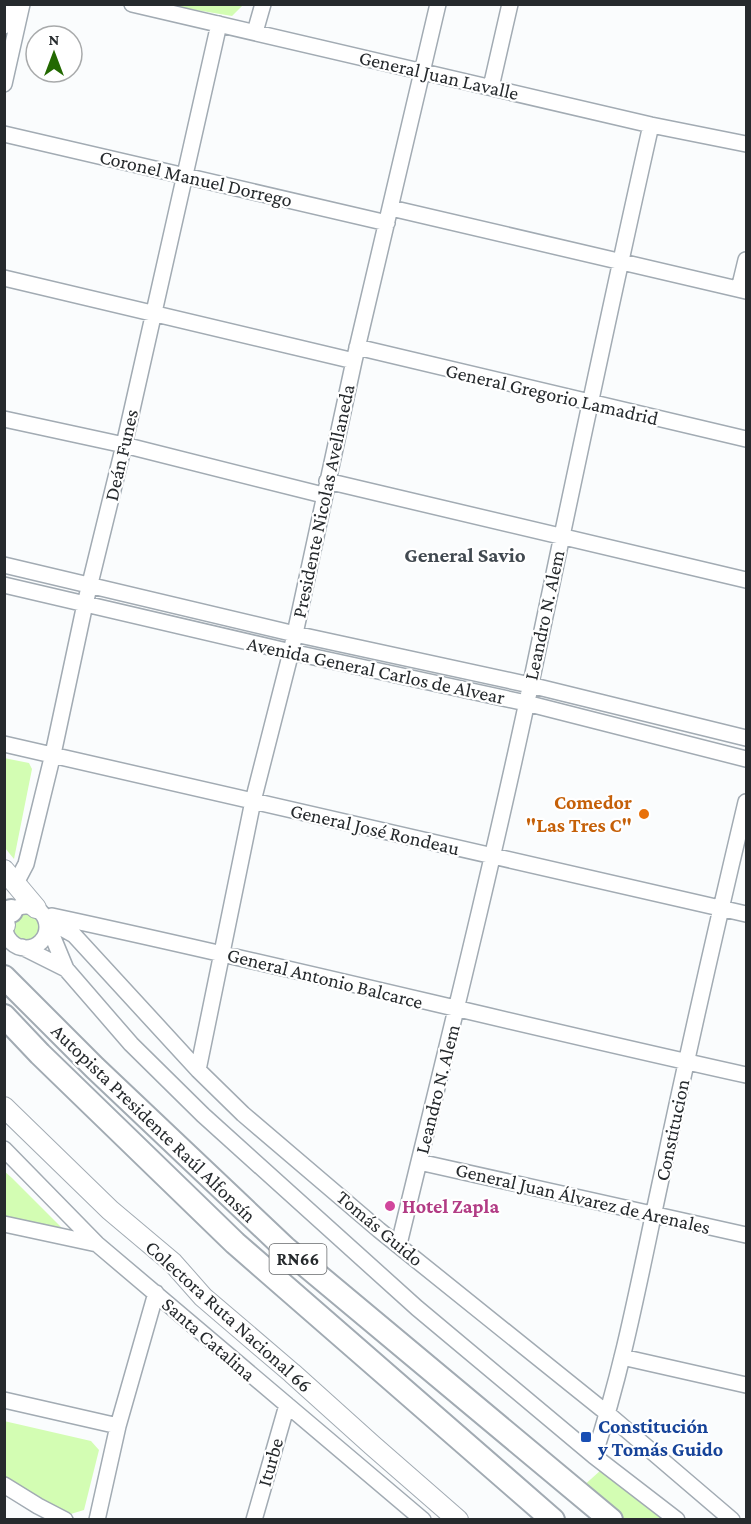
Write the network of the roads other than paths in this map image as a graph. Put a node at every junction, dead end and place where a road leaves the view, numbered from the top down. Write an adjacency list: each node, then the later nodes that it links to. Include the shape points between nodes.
1 (9, 4): 8 (street)
2 (22, 4): 11 (street)
3 (132, 4): 7 (street, General Juan Lavalle)
4 (263, 4): 9 (street)
5 (438, 4): 10 (street, Presidente Nicolas Avellaneda)
6 (510, 4): 12 (street)
7 (219, 24): 9 (street, General Juan Lavalle); 16 (street, Deán Funes)
8 (4, 26)
9 (255, 32): 10 (street, General Juan Lavalle)
10 (423, 72): 12 (street, General Juan Lavalle); 17 (street, Presidente Nicolas Avellaneda)
11 (4, 84)
12 (491, 87): 13 (street, General Juan Lavalle)
13 (651, 125): 15 (street, General Juan Lavalle); 19 (street, Leandro N. Alem)
14 (4, 134): 16 (street, Coronel Manuel Dorrego)
15 (747, 144)
16 (185, 174): 18 (street, Coronel Manuel Dorrego); 23 (street, Deán Funes)
17 (391, 207): 18 (street, Presidente Nicolas Avellaneda); 19 (street)
18 (387, 223): 24 (street, Presidente Nicolas Avellaneda)
19 (620, 260): 22 (street); 25 (street, Leandro N. Alem)
20 (747, 260): 22 (street)
21 (4, 278): 23 (street, General Gregorio Lamadrid)
22 (743, 290)
23 (154, 313): 24 (street, General Gregorio Lamadrid); 28 (street, Deán Funes)
24 (355, 354): 25 (street, General Gregorio Lamadrid); 29 (street, Presidente Nicolas Avellaneda)
25 (589, 403): 27 (street, General Gregorio Lamadrid); 30 (street, Leandro N. Alem)
26 (4, 419): 28 (street)
27 (747, 439)
28 (124, 445): 29 (street); 34 (street, Deán Funes)
29 (325, 488): 30 (street); 36 (street, Presidente Nicolas Avellaneda)
30 (561, 537): 32 (street); 38 (street, Leandro N. Alem)
31 (4, 565): 34 (street, Avenida General Carlos de Alvear)
32 (747, 580)
33 (4, 585): 35 (street, Avenida General Carlos de Alvear)
34 (89, 586): 35 (street, Deán Funes); 36 (street, Avenida General Carlos de Alvear)
35 (85, 604): 37 (street, Avenida General Carlos de Alvear); 42 (street, Deán Funes)
36 (295, 634): 37 (street, Presidente Nicolas Avellaneda); 38 (street, Avenida General Carlos de Alvear)
37 (291, 652): 39 (street, Avenida General Carlos de Alvear); 44 (street, Presidente Nicolas Avellaneda)
38 (530, 685): 39 (street, Leandro N. Alem); 40 (street, Avenida General Carlos de Alvear)
39 (526, 703): 43 (street, Avenida General Carlos de Alvear); 46 (street, Leandro N. Alem)
40 (747, 738)
41 (4, 744): 42 (street, General José Rondeau)
42 (53, 754): 44 (street, General José Rondeau); 47 (street, Deán Funes, via 26,864)
43 (747, 759)
44 (253, 801): 46 (street, General José Rondeau); 53 (street, Presidente Nicolas Avellaneda)
45 (747, 802): 48 (street, Constitucion)
46 (491, 856): 48 (street, General José Rondeau); 56 (street, Leandro N. Alem)
47 (10, 876): 50 (main road)
48 (721, 909): 49 (street, General José Rondeau); 58 (street, Constitucion)
49 (747, 914)
50 (43, 916): 51 (street, via 23,905); 52 (street, via 46,935 30,948); 53 (street, General Antonio Balcarce); 54 (street); 59 (street, Tomás Guido, via 74,935)
51 (6, 918): 52 (street, via 5,931 11,942)
52 (22, 948): 54 (street)
53 (222, 952): 56 (street, General Antonio Balcarce); 59 (street, Presidente Nicolas Avellaneda)
54 (66, 969): 76 (street, via 131,1044 203,1115 417,1308)
55 (4, 977): 84 (highway, Autopista Presidente Raúl Alfonsín / RN66, via 285,1248)
56 (456, 1009): 58 (street, General Antonio Balcarce); 63 (street, Leandro N. Alem)
57 (4, 1016): 83 (highway, Autopista Presidente Raúl Alfonsín / RN66, via 235,1243)
58 (686, 1062): 60 (street, General Antonio Balcarce); 64 (street, Constitucion)
59 (198, 1070): 68 (street, Tomás Guido, via 243,1114)
60 (747, 1075)
61 (4, 1107): 82 (main road, Colectora Ruta Nacional 66, via 110,1210 173,1263 202,1298 292,1372)
62 (4, 1149): 67 (street, Santa Catalina)
63 (419, 1162): 64 (street, General Juan Álvarez de Arenales); 68 (street, Leandro N. Alem)
64 (653, 1214): 66 (street, General Juan Álvarez de Arenales); 70 (street, Constitucion)
65 (4, 1224): 67 (street)
66 (747, 1235)
67 (97, 1244): 69 (street, Santa Catalina)
68 (399, 1244): 74 (street, Tomás Guido)
69 (156, 1293): 73 (street, Santa Catalina); 75 (street)
70 (622, 1357): 71 (street); 74 (street, Constitucion)
71 (747, 1384)
72 (4, 1400): 75 (street)
73 (287, 1405): 80 (street, Iturbe); 81 (street, Santa Catalina)
74 (608, 1414): 76 (street, Constitucion); 86 (street, Tomás Guido)
75 (118, 1426): 79 (street)
76 (594, 1456): 85 (street)
77 (4, 1485): 78 (street)
78 (65, 1520)
79 (97, 1520)
80 (254, 1520)
81 (423, 1520)
82 (458, 1520)
83 (553, 1520)
84 (611, 1520)
85 (677, 1520)
86 (732, 1520)

